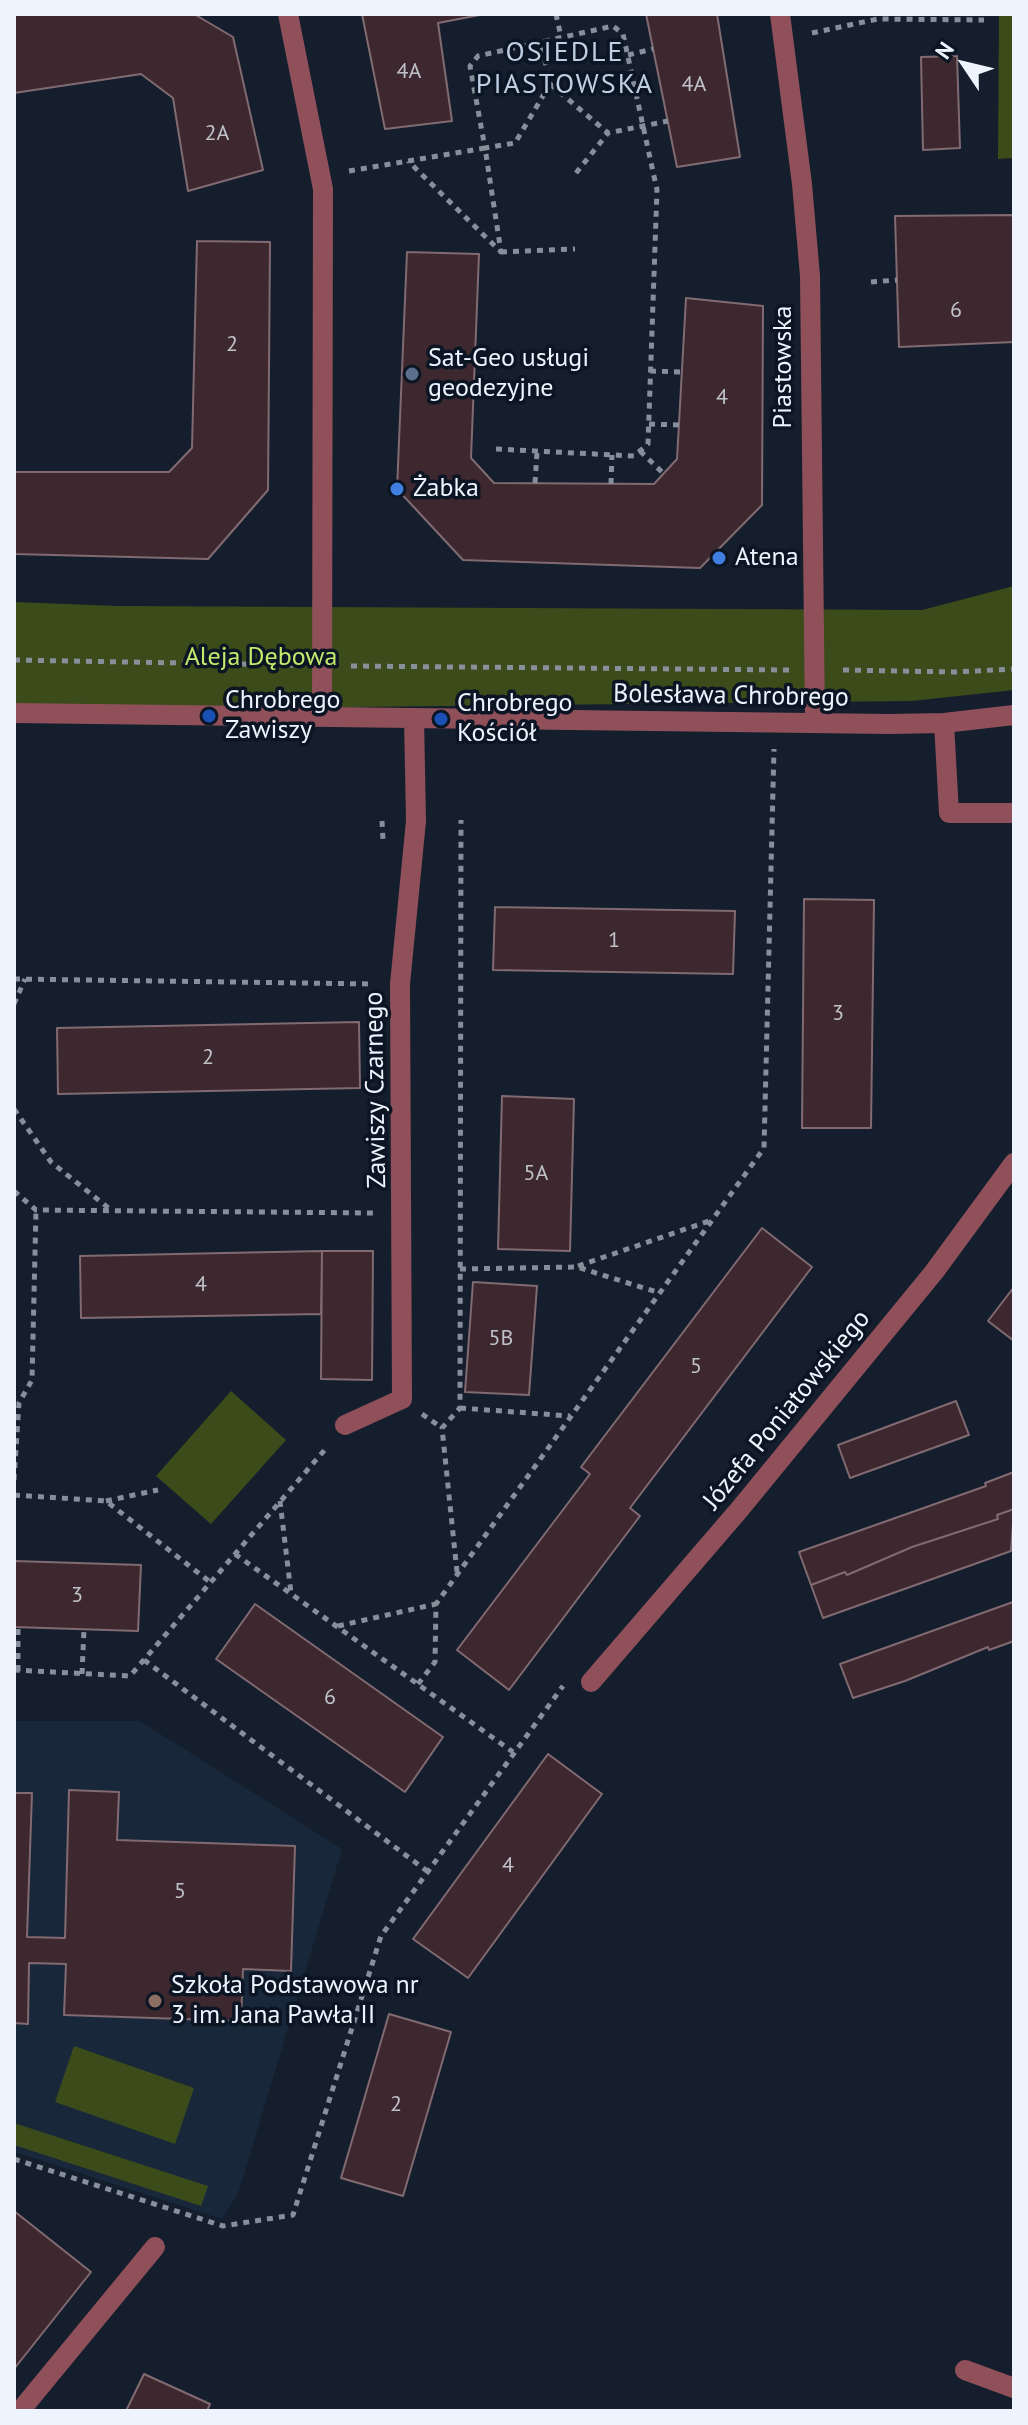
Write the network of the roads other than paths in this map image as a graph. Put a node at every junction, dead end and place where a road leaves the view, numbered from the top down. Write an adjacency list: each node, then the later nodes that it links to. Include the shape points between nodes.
1 (288, 14): 5 (street, via 320,176)
2 (780, 14): 7 (street, Piastowska, via 810,276)
3 (14, 713): 5 (street, Bolesława Chrobrego)
4 (1014, 715): 8 (street, Bolesława Chrobrego)
5 (322, 717): 6 (street, Bolesława Chrobrego)
6 (414, 718): 7 (street, Bolesława Chrobrego); 11 (street, Zawiszy Czarnego, via 416,821 400,984 402,1399)
7 (815, 722): 8 (street, Bolesława Chrobrego)
8 (944, 723): 9 (street, via 949,813)
9 (1014, 813)
10 (1014, 1163): 12 (street, Józefa Poniatowskiego, via 934,1272)
11 (345, 1425)
12 (591, 1682)
13 (155, 2247): 16 (street)
14 (965, 2370): 15 (street)
15 (1014, 2388)
16 (20, 2411)

